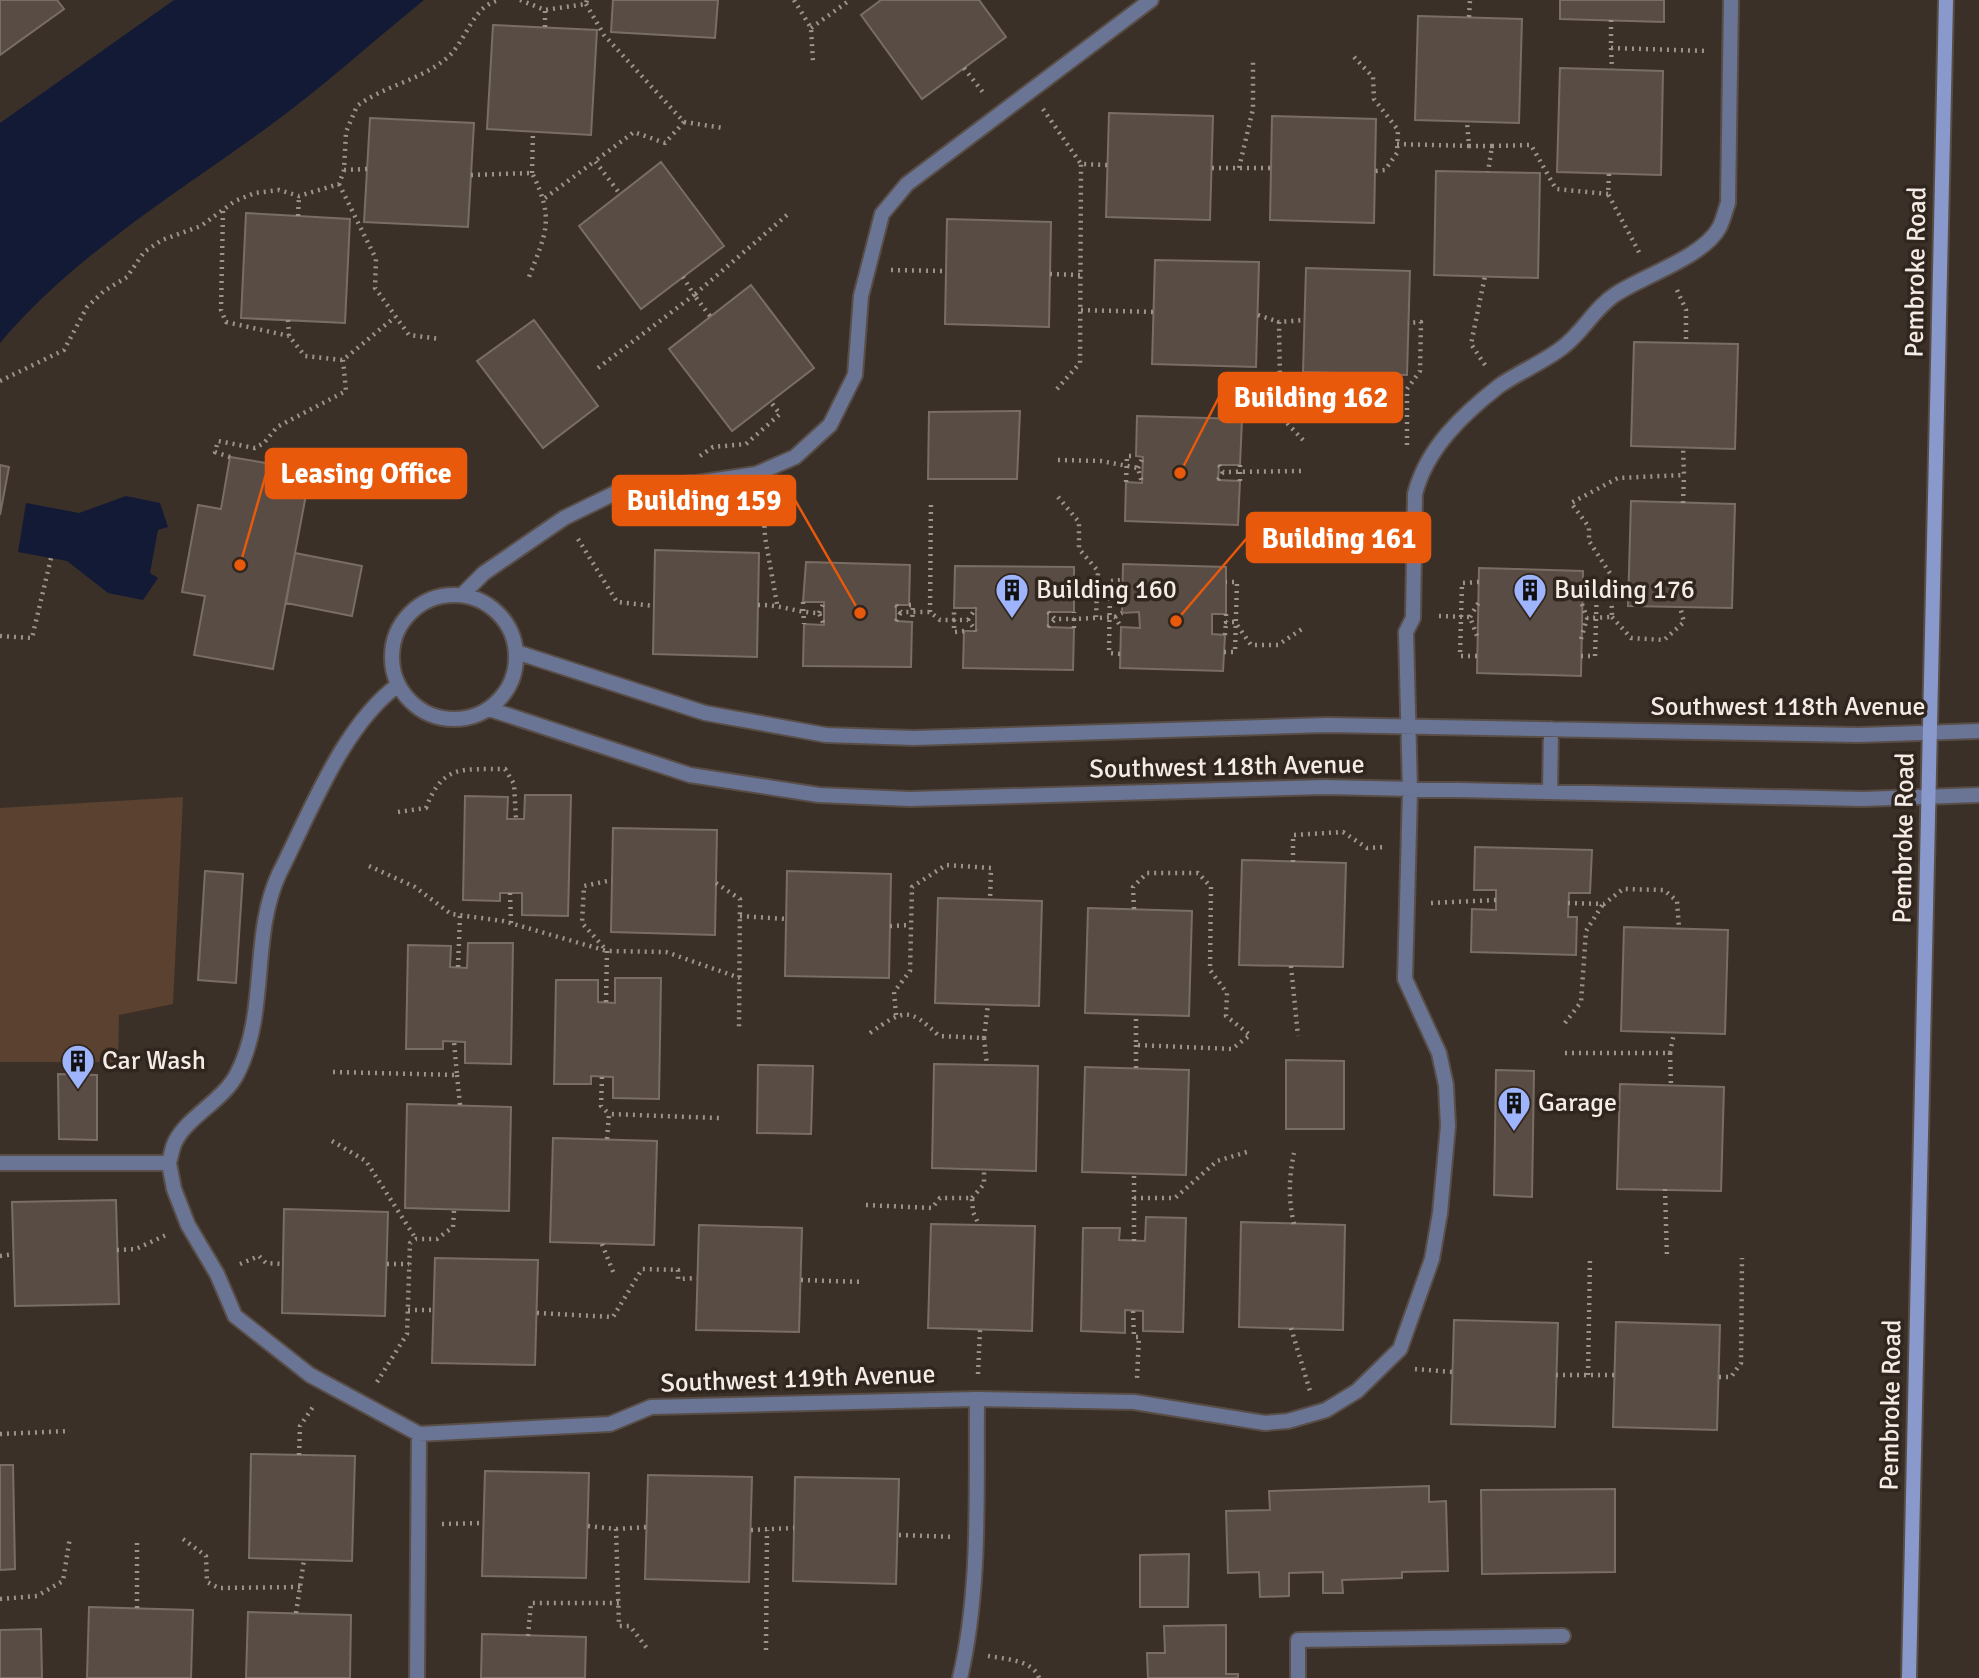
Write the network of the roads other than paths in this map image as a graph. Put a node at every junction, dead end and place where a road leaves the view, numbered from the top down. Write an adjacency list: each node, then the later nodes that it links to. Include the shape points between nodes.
1 (1151, 0): 4 (street, via 907,184 882,214 865,279 855,375 830,425 795,457 756,474 638,487 615,494 564,517 484,573)
2 (1731, 0): 8 (street, via 1728,203 1718,231 1668,269 1646,275 1612,296 1564,347 1499,386 1448,433 1419,478 1413,618 1406,632)
3 (1946, 0): 11 (main road, Pembroke Road)
4 (463, 594): 5 (street, via 495,609 506,621); 6 (street, via 443,595 409,612 392,647 391,667)
5 (516, 652): 7 (street, via 510,685); 8 (street, Southwest 118th Avenue, via 705,713 826,735 914,738 1327,725)
6 (398, 685): 7 (street, via 417,709 438,718 460,719); 17 (street, via 376,701 356,726 279,874 264,916 249,1039 236,1075 176,1140)
7 (489, 709): 12 (street, Southwest 118th Avenue, via 690,775 819,794 910,799 1325,788)
8 (1410, 727): 9 (street, Southwest 118th Avenue); 12 (street)
9 (1551, 729): 11 (street, Southwest 118th Avenue, via 1859,735); 13 (street)
10 (1979, 731): 11 (street, Southwest 118th Avenue)
11 (1931, 732): 14 (main road, Pembroke Road)
12 (1410, 790): 13 (street, Southwest 118th Avenue); 18 (street, Southwest 119th Avenue, via 1405,979 1439,1054 1446,1085 1448,1140 1432,1259 1400,1349 1357,1391 1320,1412 1288,1422 1265,1423 1134,1402)
13 (1550, 792): 14 (street, Southwest 118th Avenue, via 1863,799)
14 (1929, 795): 15 (street, Southwest 118th Avenue); 24 (main road, Pembroke Road)
15 (1979, 795)
16 (0, 1163): 17 (street)
17 (169, 1163): 19 (street, via 188,1225 235,1316 310,1375)
18 (977, 1399): 19 (street, Southwest 119th Avenue, via 651,1407 610,1424); 22 (street, via 975,1531 966,1654)
19 (419, 1434): 21 (street)
20 (1563, 1636): 23 (street, via 1298,1640)
21 (417, 1678)
22 (960, 1678)
23 (1298, 1678)
24 (1909, 1678)

